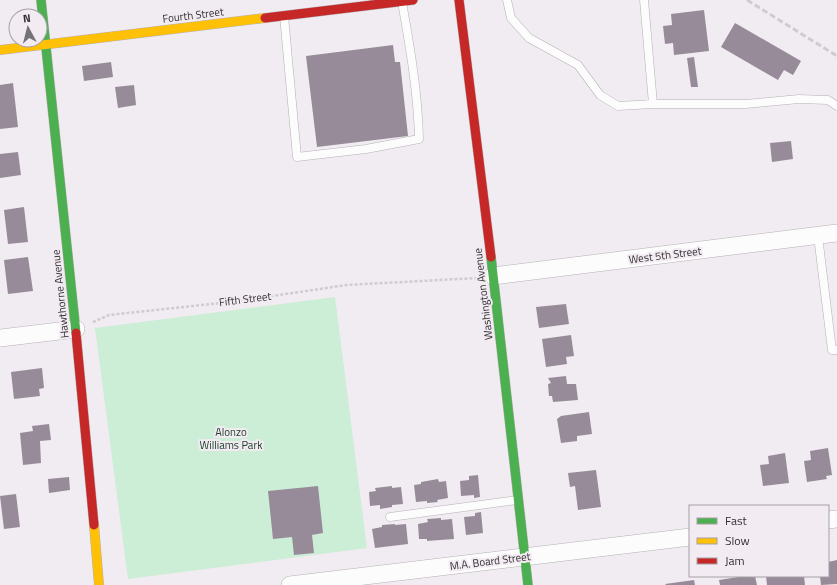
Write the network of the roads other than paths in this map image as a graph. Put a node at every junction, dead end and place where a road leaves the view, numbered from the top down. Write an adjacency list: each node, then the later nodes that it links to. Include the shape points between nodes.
1 (413, 0): 5 (street, Fourth Street)
2 (459, 0): 15 (street, Washington Avenue)
3 (507, 0): 11 (lane, via 512,18 529,38 578,65 600,95 618,106)
4 (644, 0): 11 (lane)
5 (402, 1): 6 (street, Fourth Street); 6 (lane, via 419,119 419,139 366,149 297,157)
6 (284, 16): 7 (street, Fourth Street)
7 (48, 45)
8 (18, 48): 10 (street, Fourth Street)
9 (45, 48): 16 (street, Hawthorne Avenue)
10 (0, 50)
11 (653, 104): 12 (lane, via 746,104 799,99 828,100)
12 (837, 106)
13 (837, 233): 14 (street, West 5th Street)
14 (818, 236): 15 (street, West 5th Street); 18 (lane, via 832,350)
15 (493, 276): 19 (street, Washington Avenue)
16 (76, 329): 17 (street); 23 (street, Hawthorne Avenue)
17 (0, 338)
18 (837, 350)
19 (518, 500): 20 (lane); 22 (street, Washington Avenue)
20 (390, 517)
21 (689, 537): 22 (street, M.A. Board Street)
22 (524, 557): 24 (street, M.A. Board Street); 25 (street, Washington Avenue)
23 (99, 585)
24 (290, 585)
25 (528, 585)

